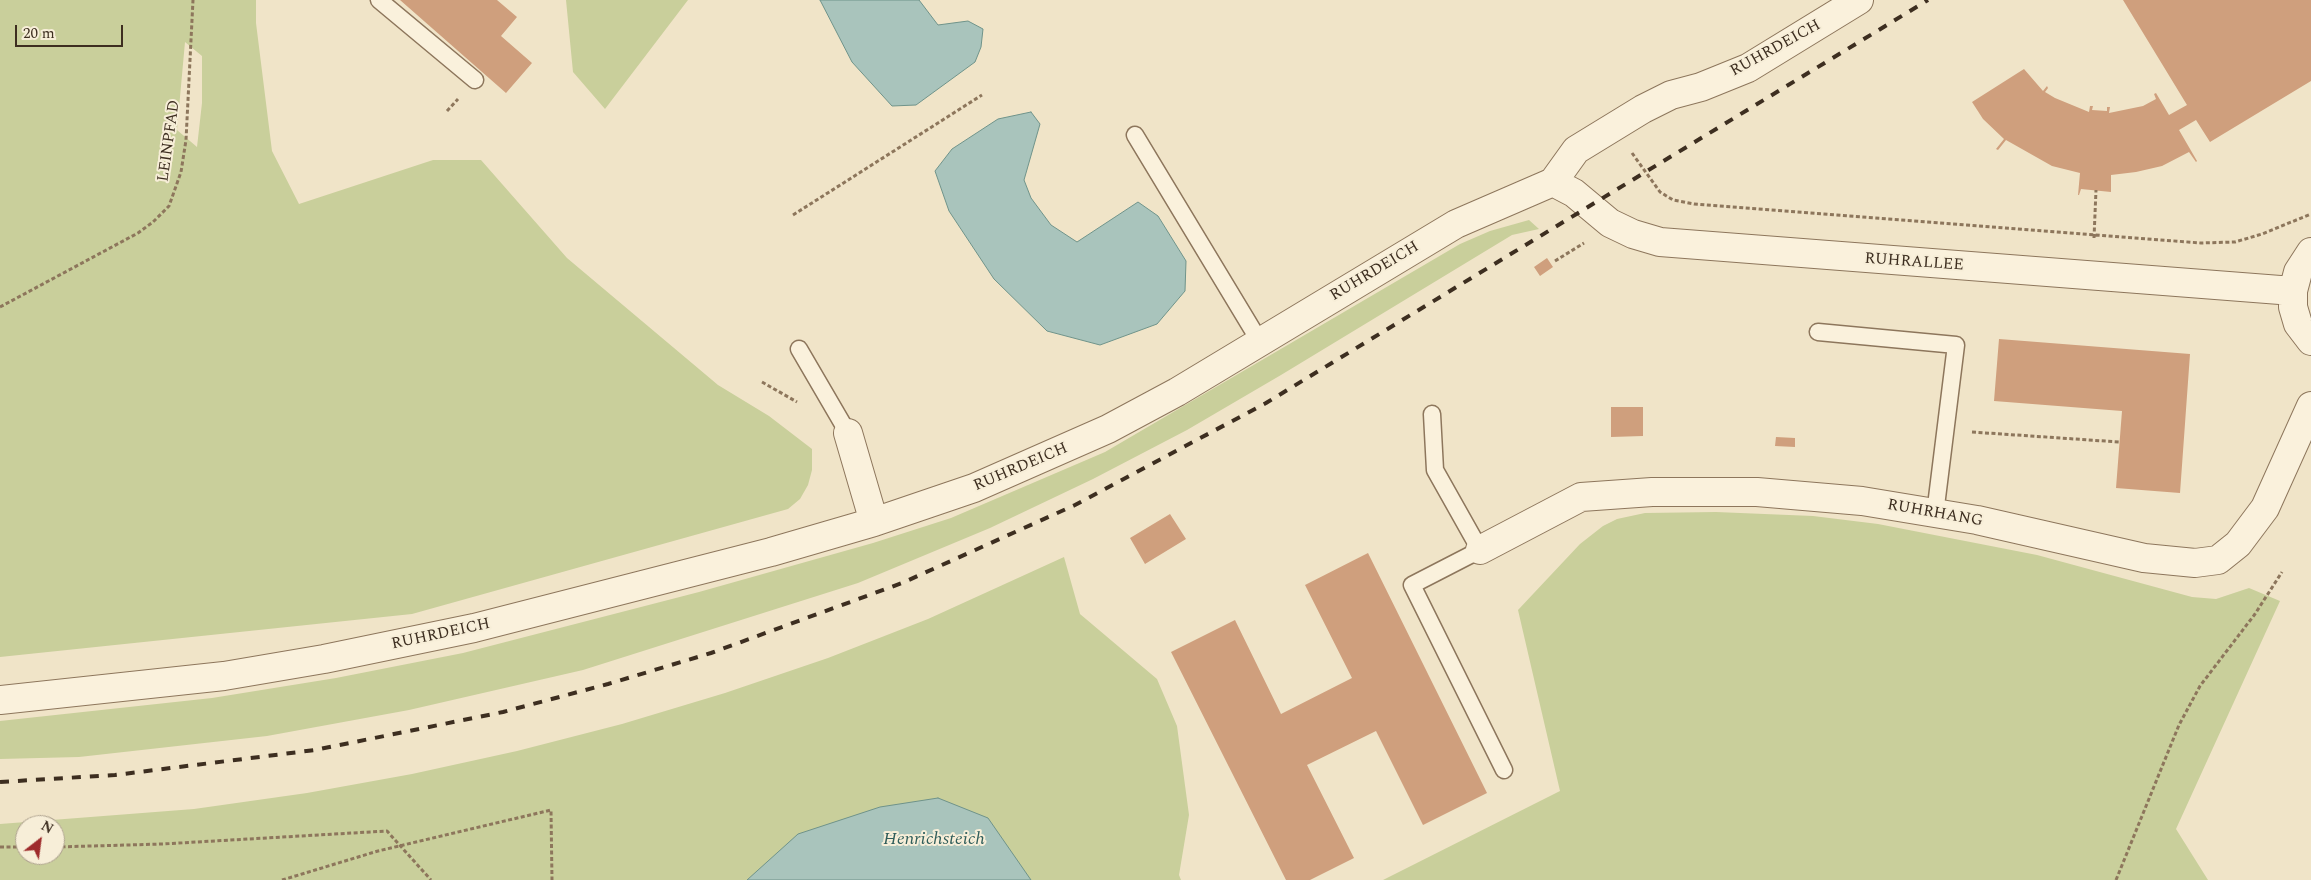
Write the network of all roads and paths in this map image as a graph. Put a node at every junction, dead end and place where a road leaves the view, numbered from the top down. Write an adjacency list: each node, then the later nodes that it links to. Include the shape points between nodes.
1 (193, 0): 16 (path, LEINPFAD, via 186,140 181,172 168,206 138,233)
2 (379, 0): 4 (lane)
3 (1859, 0): 6 (street, RUHRDEICH, via 1748,68 1671,95)
4 (475, 80)
5 (982, 94): 10 (path)
6 (1604, 132): 8 (street, RUHRDEICH, via 1576,150); 12 (path, via 1632,152 1660,192 1673,200)
7 (1135, 135): 18 (lane)
8 (1552, 182): 14 (street, RUHRALLEE, via 1574,194 1610,223 1660,242); 18 (street, RUHRDEICH, via 1456,224)
9 (2096, 190): 12 (path)
10 (792, 214)
11 (2311, 214): 12 (path, via 2235,242)
12 (2094, 236): 14 (path)
13 (2311, 252): 15 (street, via 2298,272)
14 (2094, 276): 15 (street, RUHRALLEE)
15 (2292, 290): 19 (street, via 2298,324)
16 (0, 307)
17 (1818, 332): 23 (lane, via 1956,345)
18 (1260, 342): 27 (street, RUHRDEICH, via 1177,392 1092,437 974,488)
19 (2311, 342)
20 (799, 349): 24 (lane)
21 (2311, 406): 26 (street, RUHRHANG, via 2266,508 2238,544 2218,560 2195,563 2144,558 1977,520)
22 (1432, 414): 28 (lane, via 1435,470)
23 (1947, 430): 25 (path); 26 (lane)
24 (848, 433): 27 (street)
25 (2120, 442)
26 (1935, 514): 28 (street, RUHRHANG, via 1862,501 1757,492 1652,492 1580,497)
27 (874, 522): 30 (street, RUHRDEICH, via 627,591 334,657 224,676)
28 (1480, 550): 31 (lane, via 1412,585)
29 (2282, 572): 39 (path, via 2255,614 2200,686 2180,725)
30 (0, 700)
31 (1504, 770)
32 (65, 846): 33 (path, via 163,844 387,831)
33 (402, 846): 36 (path); 37 (path); 38 (path, via 551,810)
34 (0, 847): 35 (path)
35 (15, 847)
36 (282, 880)
37 (431, 880)
38 (552, 880)
39 (2116, 880)

